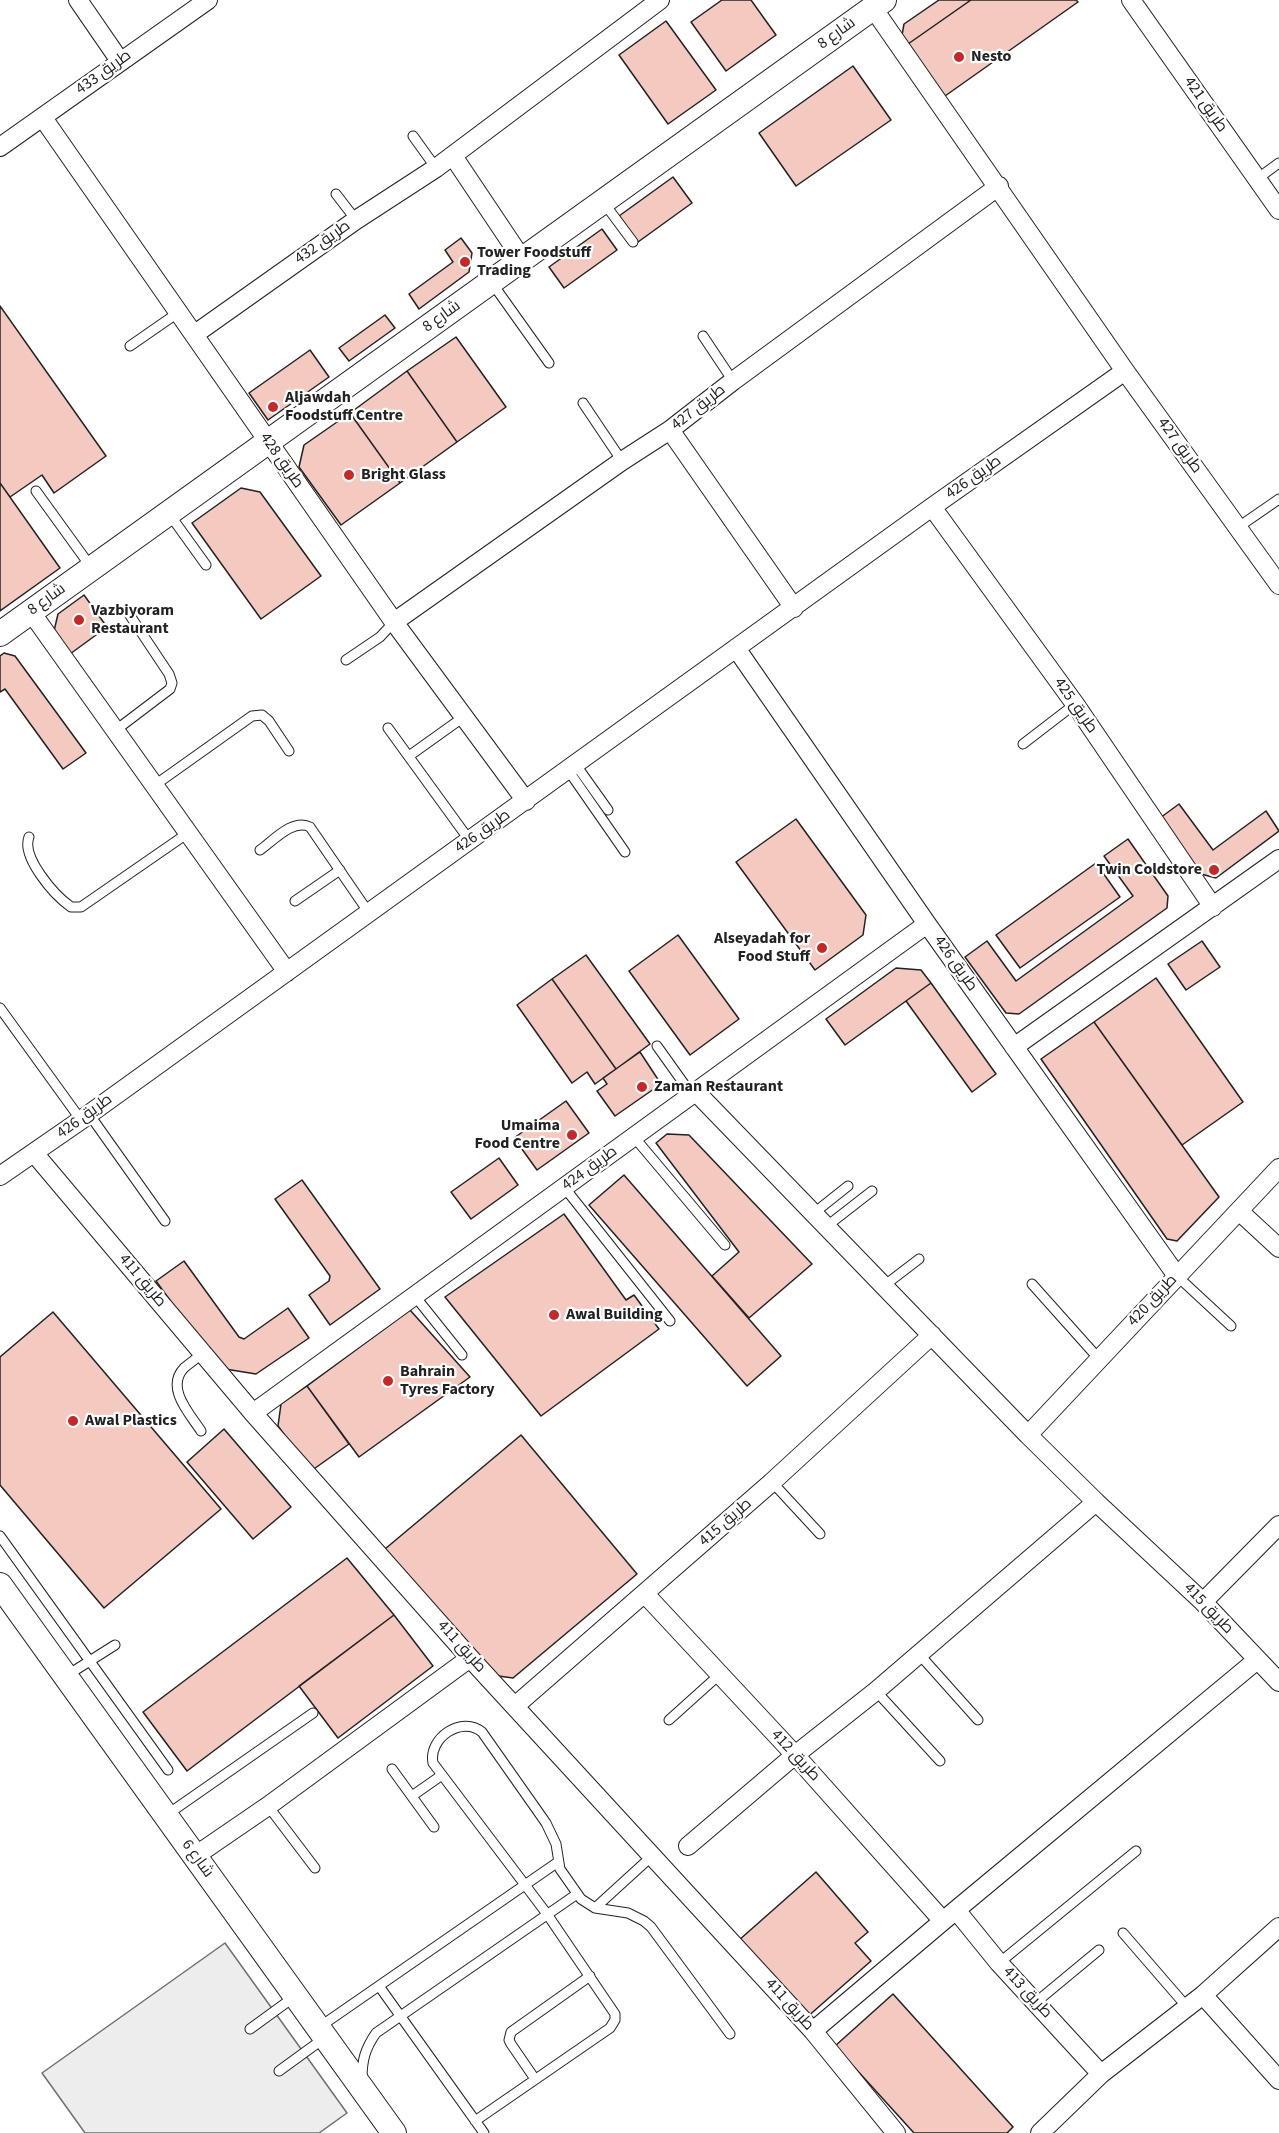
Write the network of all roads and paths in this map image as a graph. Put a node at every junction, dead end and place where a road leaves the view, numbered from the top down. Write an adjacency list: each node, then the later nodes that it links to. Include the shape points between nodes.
1 (78, 0): 6 (street)
2 (208, 0): 6 (street, طريق 433)
3 (660, 0): 10 (street, طريق 432)
4 (1131, 0): 12 (street, طريق 421)
5 (879, 4): 13 (street, طريق 427); 15 (street, شارع 8)
6 (120, 61): 7 (street, طريق 433)
7 (43, 118): 9 (street, طريق 433); 21 (street, طريق 428)
8 (416, 134): 10 (lane)
9 (0, 147)
10 (443, 162): 17 (street, طريق 432); 19 (street)
11 (1279, 164): 12 (lane)
12 (1257, 179): 16 (street, طريق 421)
13 (999, 186): 26 (street, طريق 427); 27 (street, طريق 427)
14 (336, 194): 17 (lane)
15 (603, 202): 18 (lane); 19 (street, شارع 8)
16 (1279, 210)
17 (356, 220): 22 (street, طريق 432)
18 (633, 243)
19 (522, 259): 20 (street, شارع 8)
20 (491, 282): 25 (lane); 30 (street, شارع 8)
21 (179, 312): 22 (street, طريق 428); 24 (lane)
22 (195, 334): 30 (street, طريق 428)
23 (703, 336): 27 (lane)
24 (130, 346)
25 (549, 363)
26 (1125, 371): 34 (street, طريق 426); 36 (street, طريق 427)
27 (733, 381): 29 (street, طريق 427)
28 (583, 403): 31 (lane)
29 (670, 430): 31 (street, طريق 427); 40 (street)
30 (267, 441): 35 (street, شارع 8); 43 (street, طريق 428)
31 (622, 461): 43 (street, طريق 427)
32 (36, 492): 38 (lane)
33 (1279, 499): 36 (lane)
34 (932, 507): 40 (street, طريق 426); 47 (street, طريق 425)
35 (168, 513): 37 (lane); 38 (street, شارع 8)
36 (1238, 528): 39 (street, طريق 427)
37 (206, 565)
38 (91, 567): 41 (street, شارع 8)
39 (1279, 585)
40 (794, 608): 45 (street, طريق 426)
41 (31, 612): 44 (street, شارع 8); 50 (street)
42 (129, 614): 50 (lane, via 172,683 170,689)
43 (394, 622): 46 (lane, via 380,637); 48 (street, طريق 428)
44 (0, 634)
45 (736, 648): 54 (street, طريق 426); 68 (street, طريق 426)
46 (346, 660)
47 (1075, 704): 51 (lane); 66 (street, طريق 425)
48 (465, 716): 53 (lane); 56 (street, طريق 428)
49 (388, 728): 53 (lane)
50 (116, 730): 55 (street)
51 (1023, 744)
52 (289, 751): 55 (lane, via 269,721 262,715 252,716)
53 (409, 756): 60 (lane)
54 (572, 767): 56 (street, طريق 426); 57 (lane); 62 (lane)
55 (155, 785): 58 (street)
56 (526, 801): 60 (street, طريق 426)
57 (608, 810)
58 (188, 833): 59 (lane, via 81,907 70,907 55,894 30,858 26,847); 69 (street)
59 (29, 837)
60 (470, 841): 67 (street, طريق 426)
61 (260, 850): 64 (lane, via 292,826 305,824)
62 (626, 852)
63 (1279, 859): 66 (street)
64 (340, 870): 65 (lane); 67 (lane)
65 (295, 901)
66 (1213, 907): 72 (street)
67 (369, 913): 69 (street, طريق 426)
68 (927, 924): 72 (street, طريق 426); 73 (street, طريق 424)
69 (287, 972): 74 (street, طريق 426)
70 (0, 1008): 74 (lane)
71 (657, 1046): 73 (lane)
72 (1014, 1047): 88 (street, طريق 426)
73 (694, 1093): 75 (street, طريق 424); 83 (street, طريق 415)
74 (85, 1117): 76 (street, طريق 426); 84 (lane)
75 (634, 1137): 80 (street, طريق 424); 85 (lane)
76 (34, 1153): 78 (street, طريق 426); 95 (street, طريق 411)
77 (1279, 1168): 82 (street, طريق 420)
78 (0, 1176)
79 (848, 1186): 83 (lane)
80 (564, 1187): 91 (street, طريق 424); 92 (lane)
81 (872, 1191): 83 (lane)
82 (1239, 1211): 86 (street); 88 (street, طريق 420)
83 (820, 1219): 90 (street, طريق 415)
84 (165, 1221)
85 (725, 1245)
86 (1279, 1248)
87 (919, 1259): 90 (lane)
88 (1177, 1276): 93 (lane); 97 (street, طريق 420)
89 (1032, 1284): 97 (lane)
90 (885, 1285): 94 (street, طريق 415)
91 (414, 1294): 96 (lane); 98 (street, طريق 424)
92 (670, 1321)
93 (1230, 1326)
94 (932, 1335): 100 (street, طريق 415); 101 (street, طريق 415)
95 (203, 1353): 98 (street, طريق 411); 99 (lane, via 184,1369 177,1386)
96 (462, 1355)
97 (1099, 1359): 100 (street, طريق 420)
98 (253, 1413): 111 (street, طريق 411)
99 (201, 1431)
100 (1028, 1435): 102 (street, طريق 415)
101 (772, 1482): 104 (lane); 107 (street, طريق 415)
102 (1096, 1502): 108 (street, طريق 415); 110 (street)
103 (1279, 1525): 108 (street)
104 (820, 1534)
105 (0, 1536): 113 (lane)
106 (0, 1585): 115 (street, شارع 6)
107 (645, 1594): 114 (street, طريق 412); 118 (street, طريق 415)
108 (1203, 1602): 112 (street, طريق 415)
109 (115, 1645): 113 (lane)
110 (919, 1654): 117 (street); 121 (lane)
111 (470, 1658): 118 (street, طريق 411); 128 (street)
112 (1257, 1660): 116 (street, طريق 415); 141 (street)
113 (90, 1662): 115 (lane); 125 (lane)
114 (719, 1675): 120 (lane); 122 (street, طريق 412)
115 (66, 1677): 129 (street, شارع 6)
116 (1279, 1682)
117 (876, 1691): 122 (street); 123 (lane)
118 (515, 1706): 134 (street, طريق 411)
119 (313, 1713): 129 (lane)
120 (669, 1720)
121 (978, 1720)
122 (795, 1755): 131 (street); 141 (street, طريق 412)
123 (940, 1761)
124 (392, 1768): 127 (lane)
125 (168, 1770)
126 (442, 1775): 127 (lane); 135 (lane, via 433,1763 435,1744 460,1725 478,1728 546,1823 556,1844); 137 (lane)
127 (412, 1796): 130 (lane)
128 (268, 1806): 133 (street); 136 (lane)
129 (165, 1815): 133 (street, شارع 6)
130 (434, 1827)
131 (688, 1846)
132 (1136, 1851): 145 (lane)
133 (195, 1856): 149 (street, شارع 6)
134 (652, 1856): 139 (lane); 154 (street, طريق 411)
135 (558, 1862): 137 (lane); 138 (lane)
136 (315, 1868)
137 (524, 1885): 140 (lane); 147 (lane)
138 (577, 1893): 139 (lane); 140 (lane)
139 (595, 1908): 156 (lane, via 628,1913 651,1927)
140 (547, 1914): 146 (lane); 152 (lane)
141 (949, 1915): 145 (street, طريق 413); 154 (street)
142 (1279, 1927): 148 (street)
143 (1124, 1933): 151 (lane)
144 (1099, 1950): 150 (lane)
145 (999, 1963): 150 (street, طريق 413)
146 (590, 1976): 159 (lane, via 613,2008 613,2024); 159 (lane, via 511,2032 511,2044)
147 (379, 1986): 152 (lane); 155 (lane)
148 (1203, 1995): 151 (street); 160 (street)
149 (296, 1996): 153 (lane); 155 (street, شارع 6)
150 (1035, 2003): 158 (street, طريق 413)
151 (1187, 2007): 158 (street)
152 (400, 2016): 161 (lane, via 376,2033 366,2048); 162 (lane)
153 (250, 2029)
154 (813, 2031): 165 (street, طريق 411)
155 (322, 2032): 157 (lane); 161 (street, شارع 6)
156 (730, 2034)
157 (279, 2071)
158 (1101, 2074): 166 (street)
159 (535, 2079): 162 (lane)
160 (1279, 2080)
161 (362, 2088): 163 (street, شارع 6)
162 (475, 2121): 164 (lane)
163 (394, 2133)
164 (484, 2133)
165 (896, 2133)
166 (1040, 2133)

